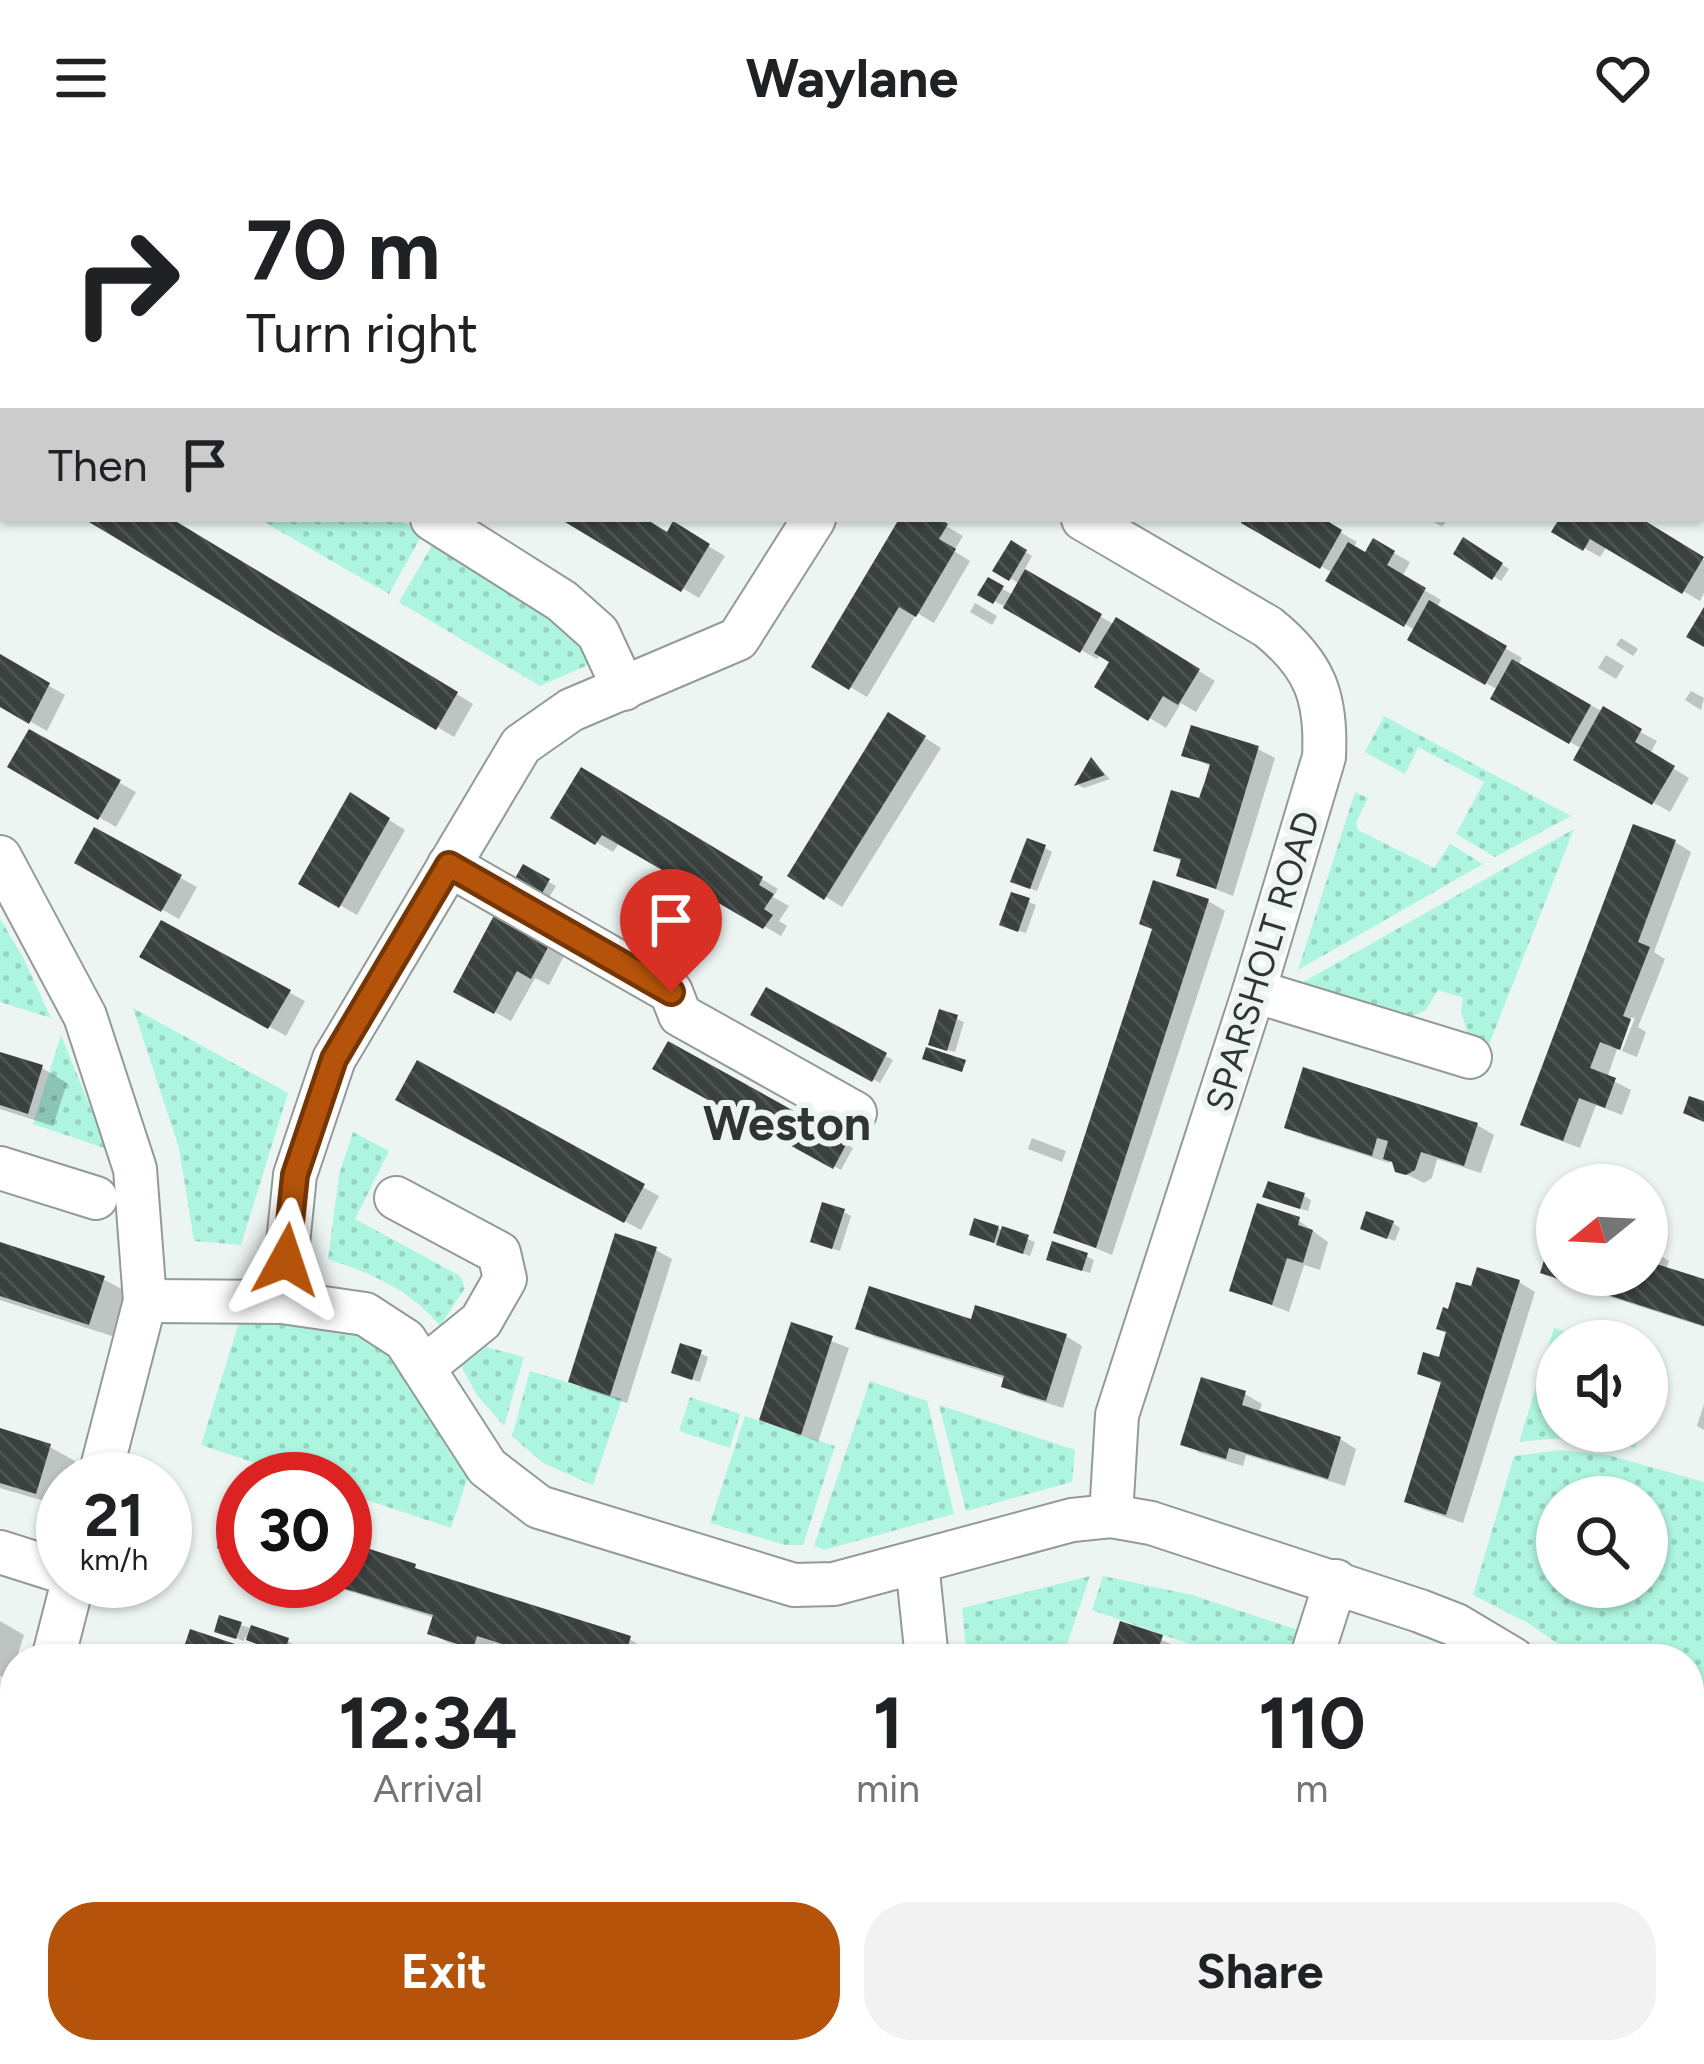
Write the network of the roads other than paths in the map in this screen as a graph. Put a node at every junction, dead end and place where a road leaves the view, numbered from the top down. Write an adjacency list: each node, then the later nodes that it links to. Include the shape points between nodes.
1 (437, 522): 4 (street, via 562,601 598,634)
2 (812, 522): 4 (street, via 738,639)
3 (1088, 522): 7 (street, SPARSHOLT ROAD, via 1268,627 1316,682 1326,719 1324,757)
4 (624, 688): 6 (street, via 571,710 520,745)
5 (0, 857): 13 (street, via 85,1016 135,1169)
6 (449, 865): 9 (street, via 671,992 680,1016); 14 (street, via 334,1059 295,1175)
7 (1254, 991): 8 (street); 17 (street, SPARSHOLT ROAD, via 1117,1415)
8 (1470, 1057)
9 (855, 1113)
10 (0, 1168): 11 (street)
11 (96, 1198)
12 (396, 1198): 15 (street, via 499,1252 505,1279 481,1321)
13 (145, 1301): 14 (street); 16 (street)
14 (282, 1302): 15 (street, via 365,1314 405,1340)
15 (423, 1368): 20 (street, via 487,1467 539,1507 794,1585 834,1584)
16 (106, 1452)
17 (1111, 1516): 20 (street); 21 (street)
18 (0, 1552): 19 (street)
19 (36, 1563)
20 (917, 1563): 24 (street)
21 (1336, 1582): 25 (street); 26 (street)
22 (66, 1608): 23 (street)
23 (57, 1644)
24 (929, 1644)
25 (1316, 1644)
26 (1488, 1644)

